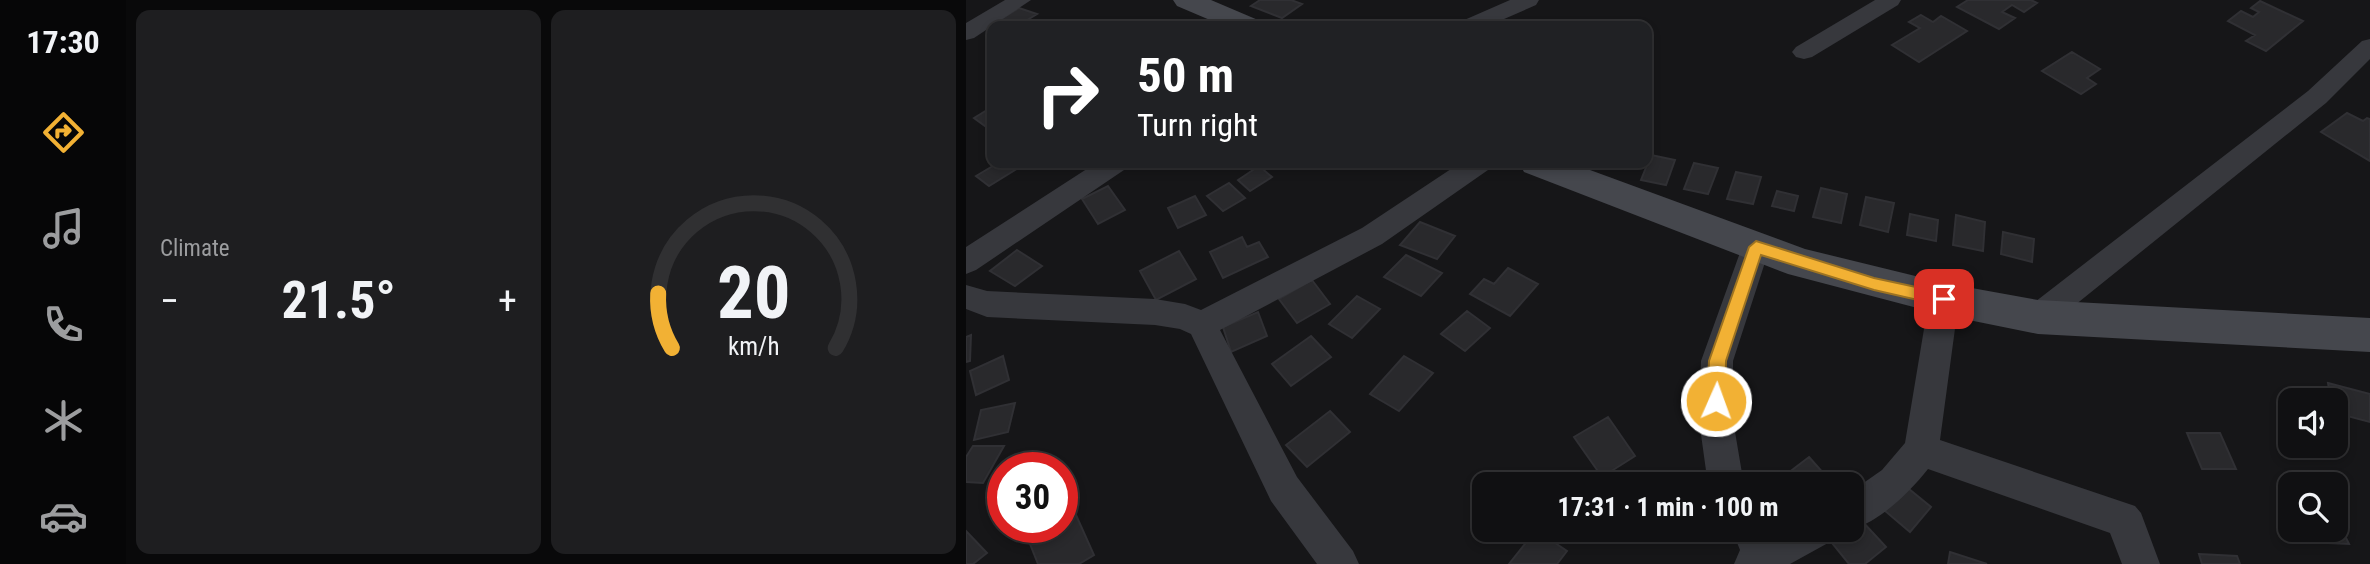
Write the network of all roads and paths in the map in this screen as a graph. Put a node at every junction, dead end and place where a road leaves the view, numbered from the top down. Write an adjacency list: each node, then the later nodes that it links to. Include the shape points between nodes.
1 (1020, 0): 7 (street)
2 (1186, 0): 5 (street)
3 (1528, 0): 6 (street)
4 (1891, 0): 9 (street)
5 (1236, 21)
6 (1481, 21)
7 (966, 33)
8 (2370, 47): 17 (street, via 2317,97)
9 (1804, 52)
10 (1107, 168): 14 (street)
11 (1472, 168): 18 (street, via 1372,236)
12 (1549, 168): 13 (street)
13 (1756, 247): 16 (street, via 1874,284); 21 (street, via 1717,361 1716,420)
14 (966, 262)
15 (966, 297): 18 (street, via 987,304 1155,312)
16 (1944, 299): 17 (street); 20 (street)
17 (2038, 317): 19 (street)
18 (1202, 325): 25 (street, via 1284,489)
19 (2370, 335)
20 (1921, 450): 22 (street, via 1895,482); 26 (street, via 2122,519)
21 (1724, 472)
22 (1864, 504)
23 (1779, 542): 24 (street)
24 (1755, 550)
25 (1340, 564)
26 (2141, 564)

